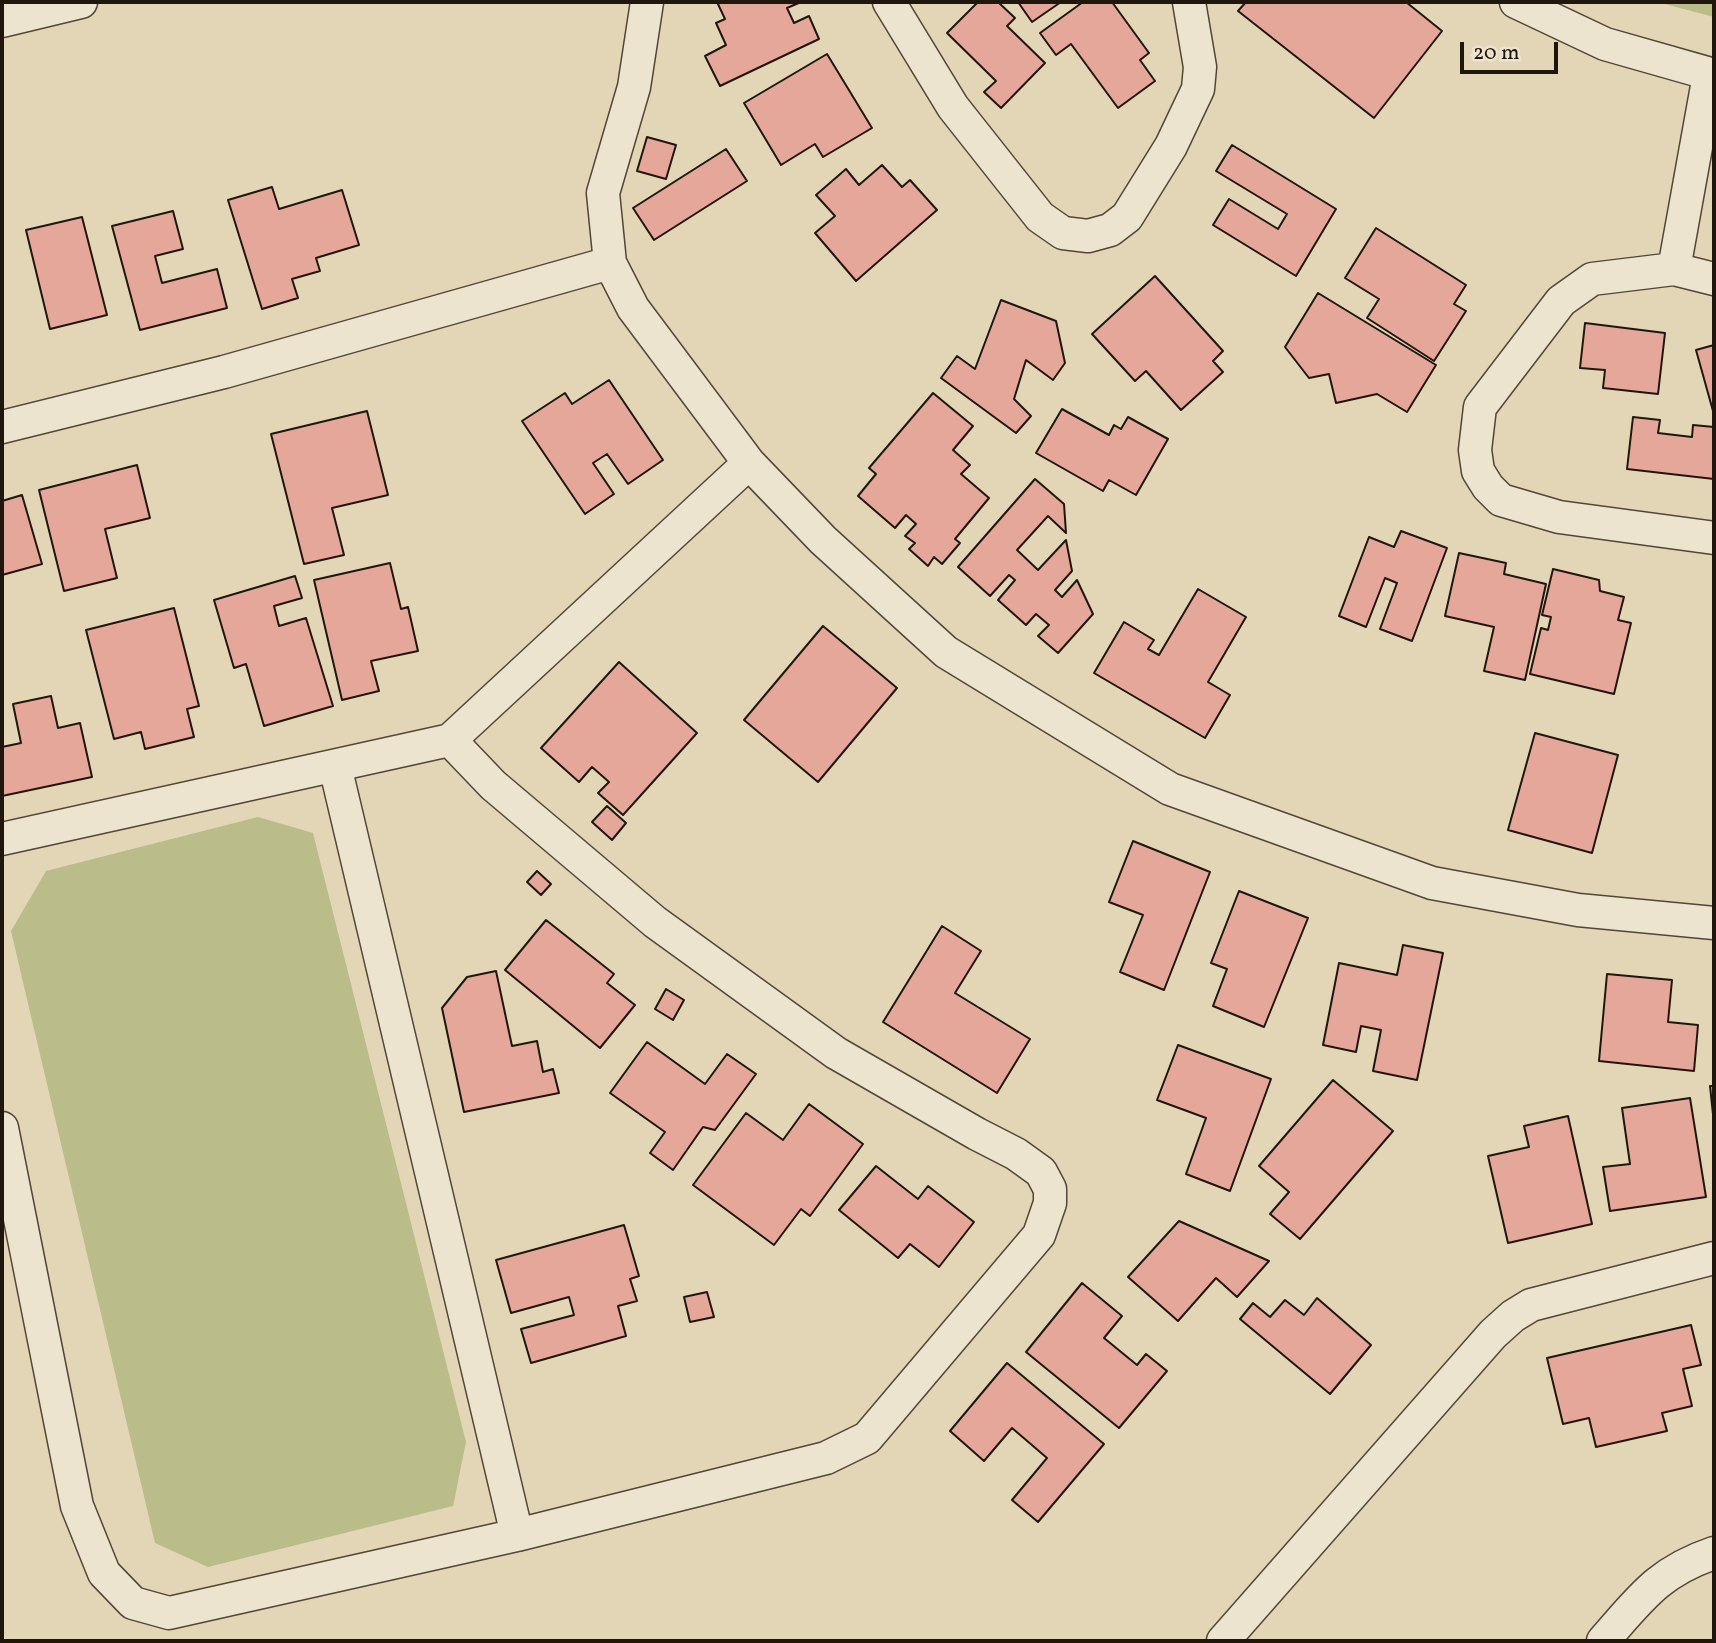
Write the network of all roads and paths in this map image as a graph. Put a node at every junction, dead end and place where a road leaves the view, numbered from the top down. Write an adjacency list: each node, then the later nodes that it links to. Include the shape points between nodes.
1 (81, 2): 6 (street)
2 (647, 2): 8 (street, via 634,87 603,193)
3 (889, 2): 4 (street, via 953,107 1040,217 1063,233 1088,236 1110,230 1127,217 1171,146 1198,89 1200,67)
4 (1189, 2)
5 (1516, 2): 7 (street, via 1605,44)
6 (2, 21)
7 (1712, 75): 9 (street)
8 (610, 263): 11 (street, via 224,372); 12 (street, via 634,308)
9 (1674, 269): 10 (street); 13 (street, via 1592,279 1561,300 1480,407 1475,450 1478,471 1501,500 1559,517)
10 (1714, 279)
11 (2, 427)
12 (749, 463): 14 (street); 17 (street, via 823,540 946,652 1170,789 1432,883 1578,910)
13 (1714, 538)
14 (450, 740): 15 (street); 20 (street, via 493,785 655,922 836,1054 1016,1154 1041,1172 1049,1189 1050,1203 1039,1235 867,1438 826,1458)
15 (335, 766): 16 (street); 20 (street)
16 (2, 839)
17 (1714, 923)
18 (2, 1128): 20 (street, via 77,1506 103,1573 133,1603 169,1613)
19 (1714, 1258): 22 (street, via 1531,1305 1513,1317 1475,1354)
20 (517, 1535)
21 (1714, 1553): 23 (street, via 1667,1574)
22 (1223, 1641)
23 (1603, 1641)

